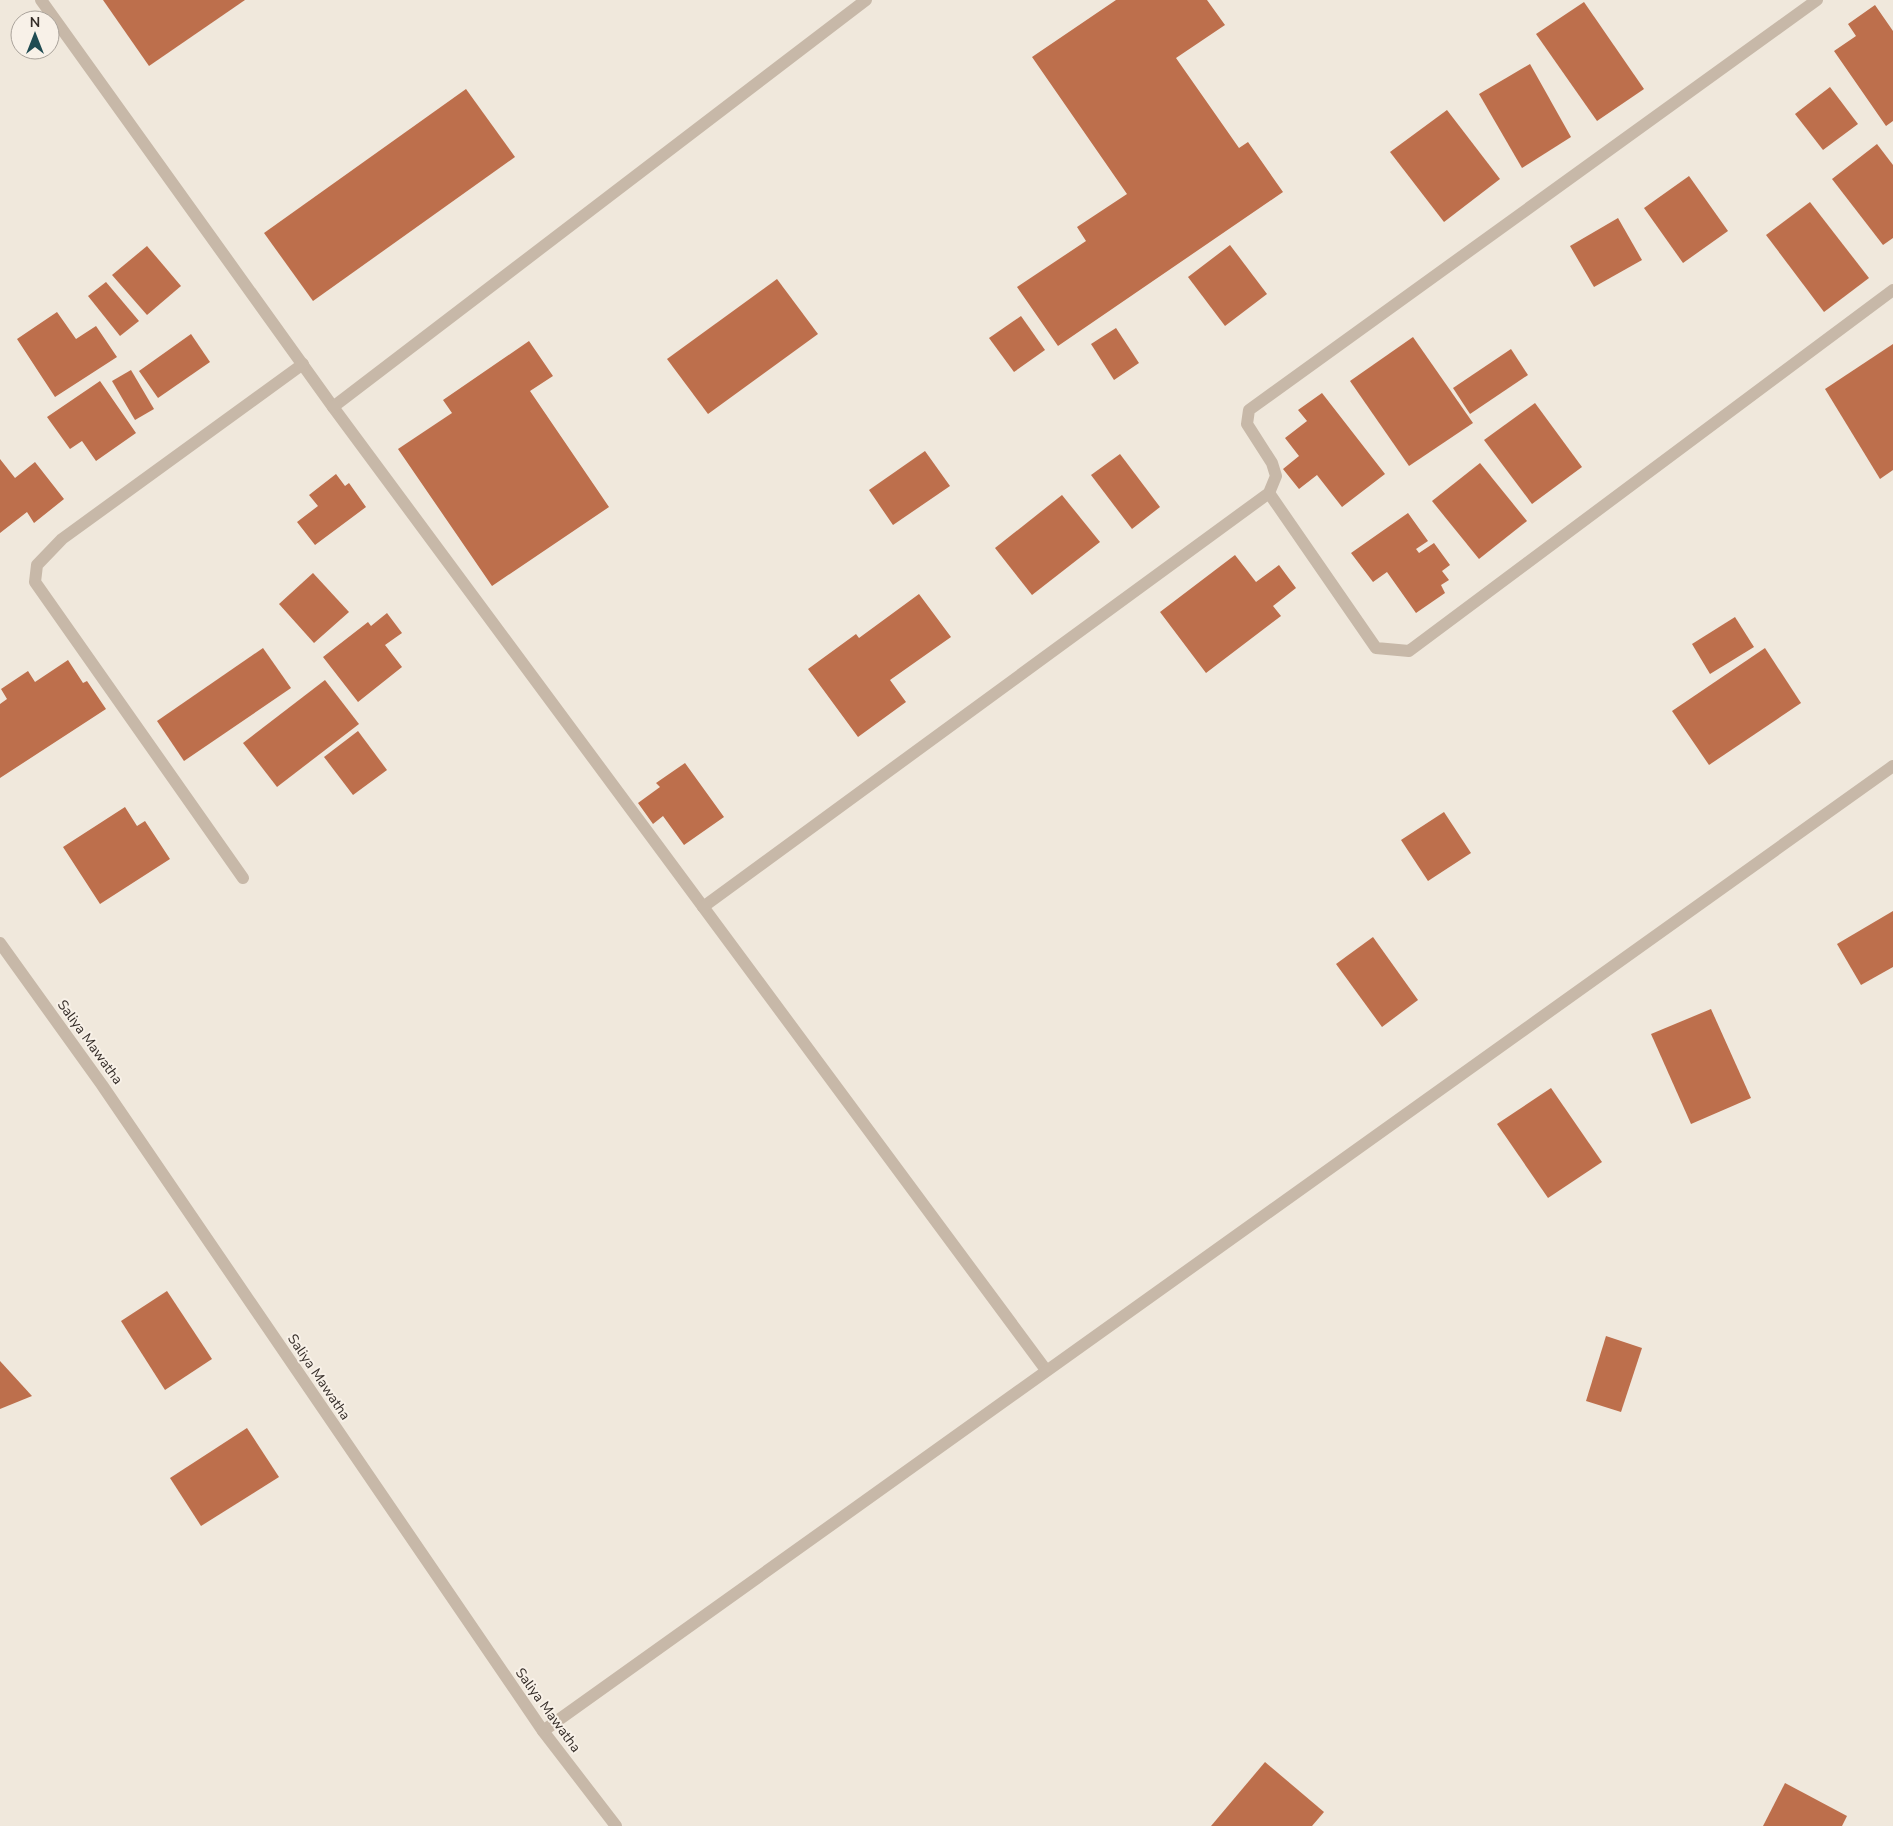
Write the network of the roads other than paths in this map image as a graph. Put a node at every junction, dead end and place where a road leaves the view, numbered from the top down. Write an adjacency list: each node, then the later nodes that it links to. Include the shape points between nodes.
1 (41, 0): 5 (street)
2 (866, 0): 6 (street)
3 (1817, 0): 7 (street, via 1249,410 1247,424 1272,463 1276,476)
4 (1893, 290): 7 (street, via 1409,651 1376,648)
5 (303, 364): 6 (street); 9 (street, via 62,539 37,565 35,582)
6 (333, 407): 10 (street)
7 (1269, 494): 10 (street)
8 (1893, 766): 12 (street)
9 (244, 878)
10 (703, 907): 12 (street)
11 (0, 942): 13 (street, Saliya Mawatha, via 102,1085)
12 (1046, 1370): 13 (street)
13 (543, 1731): 14 (street, Saliya Mawatha)
14 (616, 1826)

